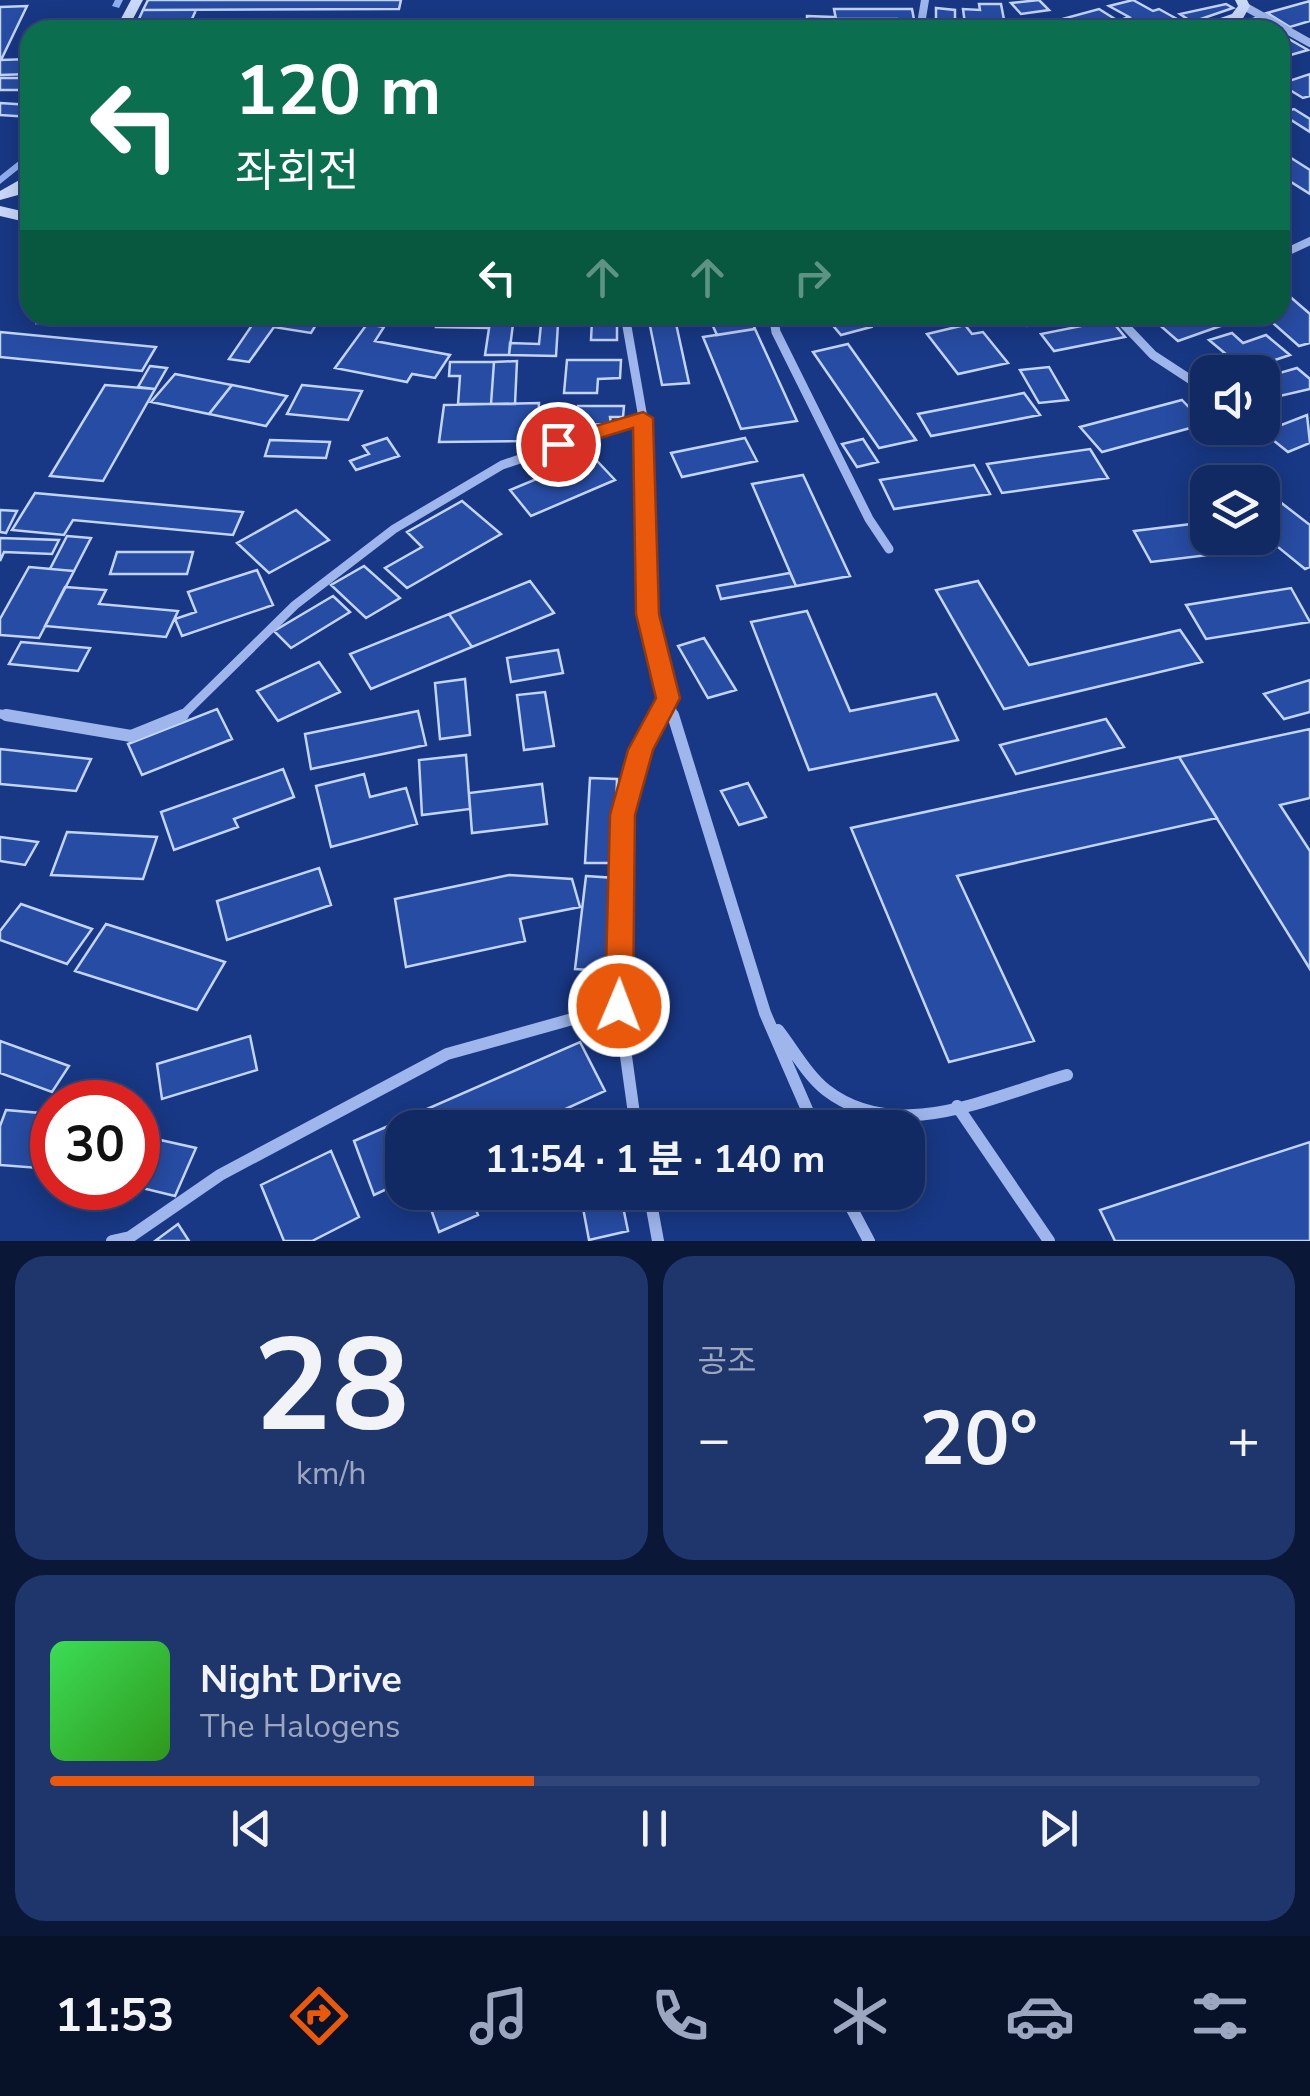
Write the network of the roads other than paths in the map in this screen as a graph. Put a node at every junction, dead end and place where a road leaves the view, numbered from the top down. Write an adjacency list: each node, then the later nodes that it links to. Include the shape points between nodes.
1 (1243, 3): 2 (street, via 1236,17); 3 (street)
2 (1226, 20)
3 (1272, 20)
4 (626, 325): 8 (street)
5 (775, 325): 9 (street)
6 (1124, 325): 7 (street)
7 (1190, 380)
8 (643, 418): 10 (street, via 648,614); 11 (street, via 502,465 394,528 295,605 181,716 131,736)
9 (888, 549)
10 (668, 698): 12 (street, via 641,750 622,815); 13 (street)
11 (0, 714)
12 (619, 1006): 16 (street); 20 (street, via 448,1054 286,1138 130,1237)
13 (765, 1013): 15 (street, via 822,1088 862,1113 918,1118); 17 (street)
14 (1067, 1074): 15 (street)
15 (956, 1106): 23 (street)
16 (633, 1110)
17 (807, 1110)
18 (652, 1210): 21 (street)
19 (853, 1210): 22 (street)
20 (112, 1241)
21 (658, 1241)
22 (869, 1241)
23 (1050, 1241)

